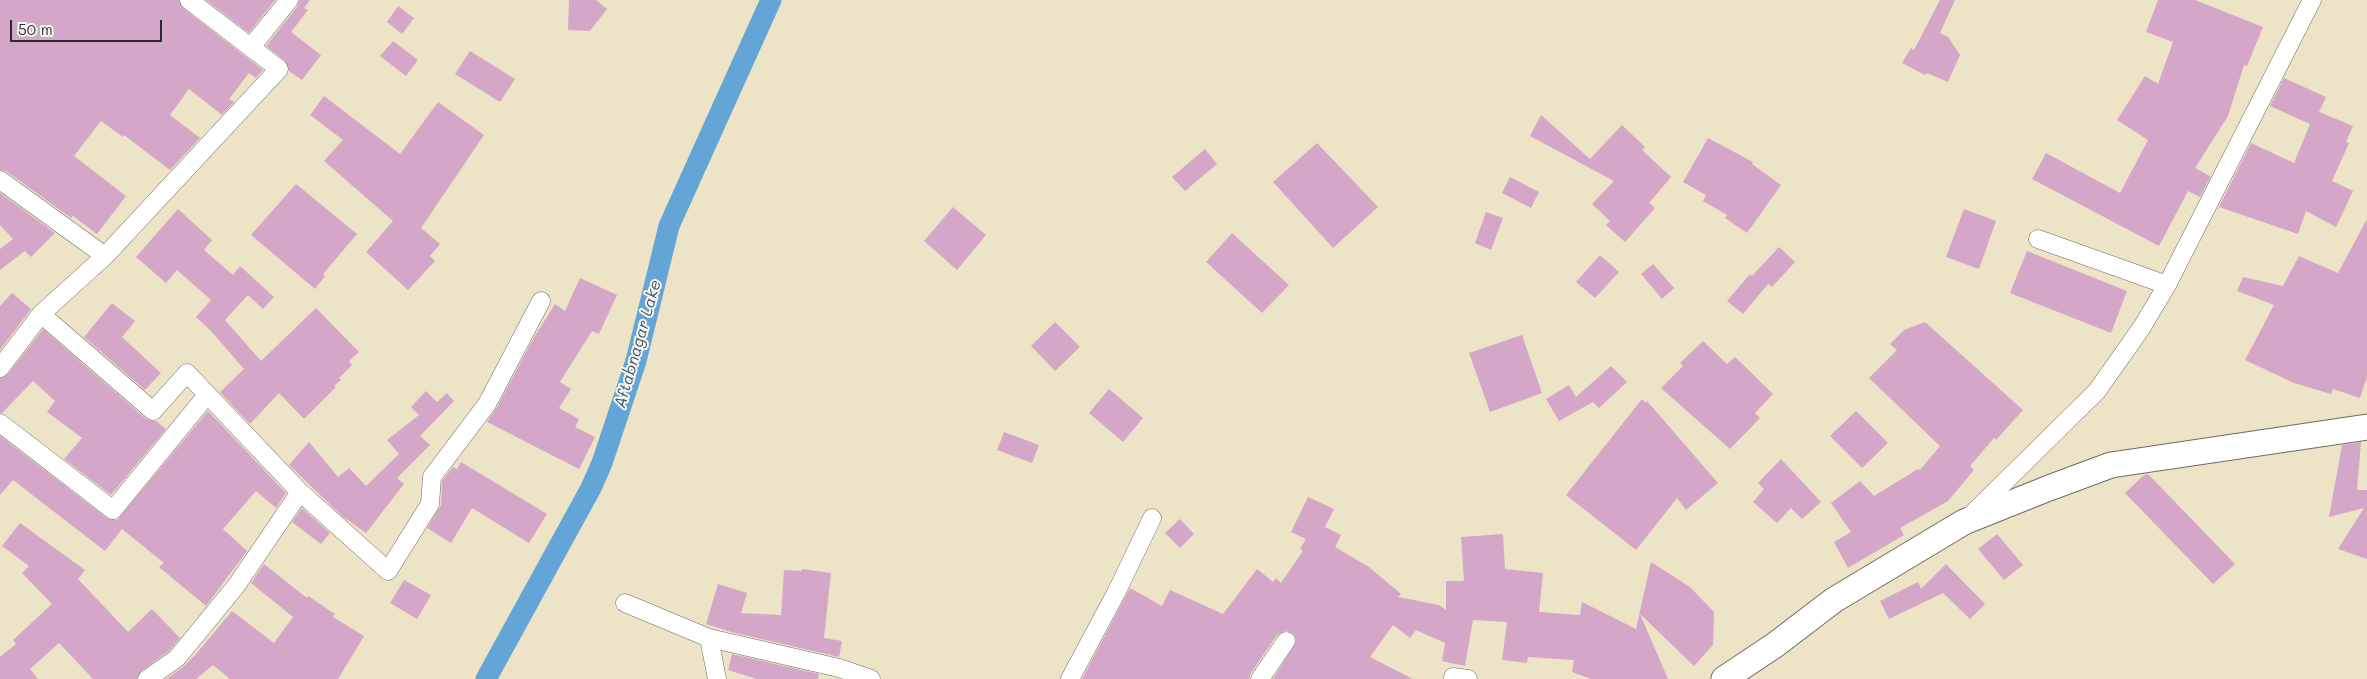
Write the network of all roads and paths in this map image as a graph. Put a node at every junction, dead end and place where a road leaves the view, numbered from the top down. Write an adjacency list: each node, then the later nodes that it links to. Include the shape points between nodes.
1 (189, 0): 4 (street)
2 (289, 0): 4 (street)
3 (2312, 0): 8 (street)
4 (251, 47): 7 (street, via 280,68)
5 (0, 180): 7 (street)
6 (2038, 238): 8 (street)
7 (106, 256): 10 (street)
8 (2167, 285): 17 (street, via 2097,391)
9 (541, 301): 15 (street, via 487,404 432,477 430,504 388,571)
10 (41, 314): 11 (street); 12 (street, via 154,410 186,373)
11 (0, 368)
12 (207, 395): 13 (street, via 113,510); 15 (street)
13 (0, 424)
14 (2367, 427): 17 (street, via 2111,465)
15 (300, 492): 21 (street, via 236,586 177,658)
16 (1152, 518): 24 (street)
17 (1964, 522): 26 (street, via 1834,600)
18 (625, 603): 19 (street)
19 (709, 638): 22 (street); 23 (street, via 839,668)
20 (1286, 641): 25 (street)
21 (148, 679)
22 (717, 679)
23 (871, 679)
24 (1070, 679)
25 (1260, 679)
26 (1724, 679)

